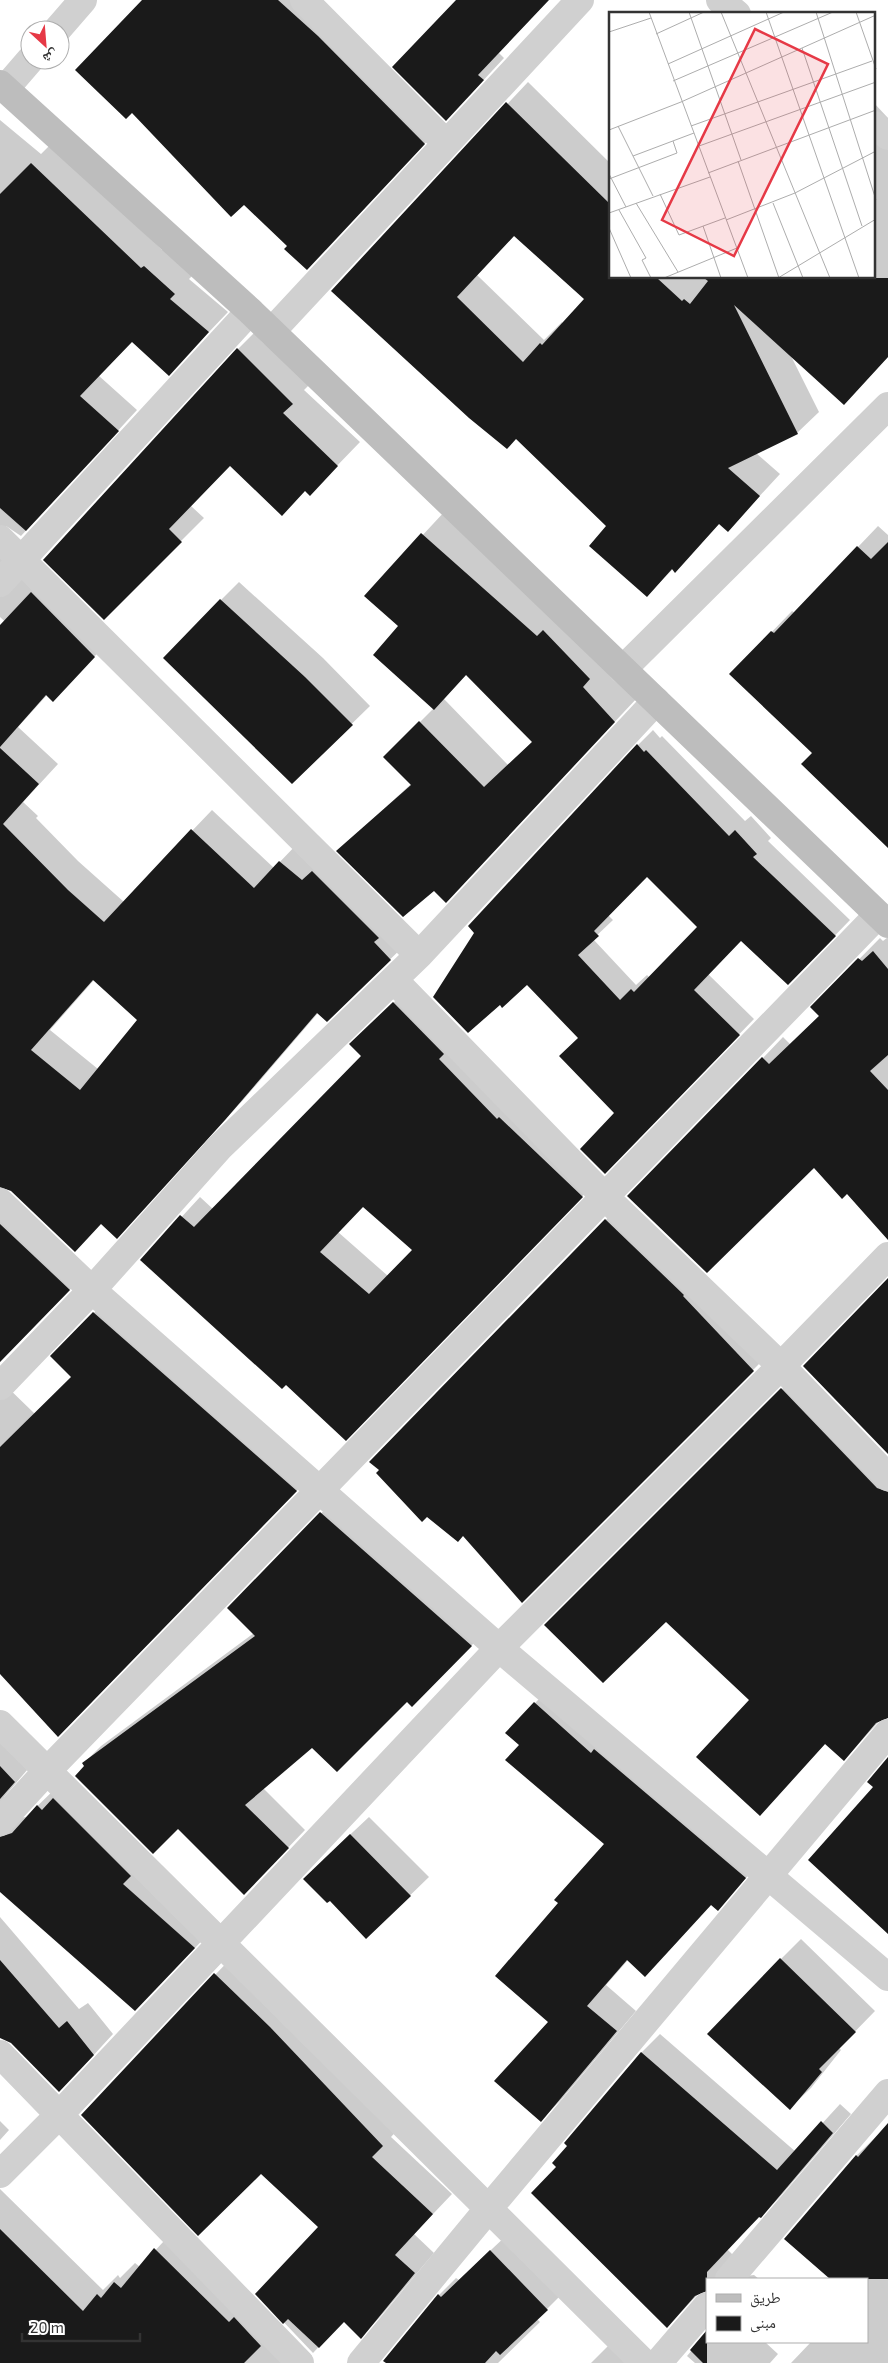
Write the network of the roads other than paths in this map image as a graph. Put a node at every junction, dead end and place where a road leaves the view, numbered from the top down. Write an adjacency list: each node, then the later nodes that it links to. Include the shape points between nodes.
1 (83, 0): 6 (street)
2 (304, 0): 11 (street)
3 (580, 0): 11 (street)
4 (720, 0): 5 (street)
5 (735, 12)
6 (66, 20)
7 (20, 69): 8 (street)
8 (2, 86): 12 (street)
9 (876, 127): 10 (street)
10 (888, 136)
11 (446, 143): 13 (street)
12 (250, 311): 13 (street); 16 (street)
13 (272, 332): 18 (street)
14 (888, 406): 18 (street)
15 (0, 540): 16 (street)
16 (22, 561): 17 (street); 21 (street)
17 (0, 583)
18 (622, 670): 19 (street)
19 (656, 701): 20 (street); 21 (street)
20 (883, 920): 23 (street)
21 (419, 955): 22 (street)
22 (394, 980): 23 (street); 26 (street, via 220,1147)
23 (605, 1198): 27 (street); 30 (street)
24 (0, 1202): 26 (street)
25 (888, 1256): 27 (street)
26 (92, 1290): 28 (street); 30 (street)
27 (781, 1366): 29 (street); 31 (street)
28 (0, 1386)
29 (888, 1477)
30 (322, 1490): 31 (street); 34 (street)
31 (499, 1648): 36 (street); 37 (street)
32 (0, 1724): 34 (street)
33 (888, 1733): 36 (street)
34 (46, 1772): 35 (street); 37 (street)
35 (0, 1822)
36 (768, 1877): 38 (street); 43 (street)
37 (219, 1943): 41 (street); 43 (street)
38 (888, 1977)
39 (0, 2054): 41 (street)
40 (888, 2093): 44 (street)
41 (59, 2115): 42 (street); 46 (street)
42 (0, 2174)
43 (489, 2208): 47 (street); 48 (street)
44 (730, 2278)
45 (706, 2307): 49 (street)
46 (300, 2363)
47 (361, 2363)
48 (644, 2363)
49 (658, 2363)

